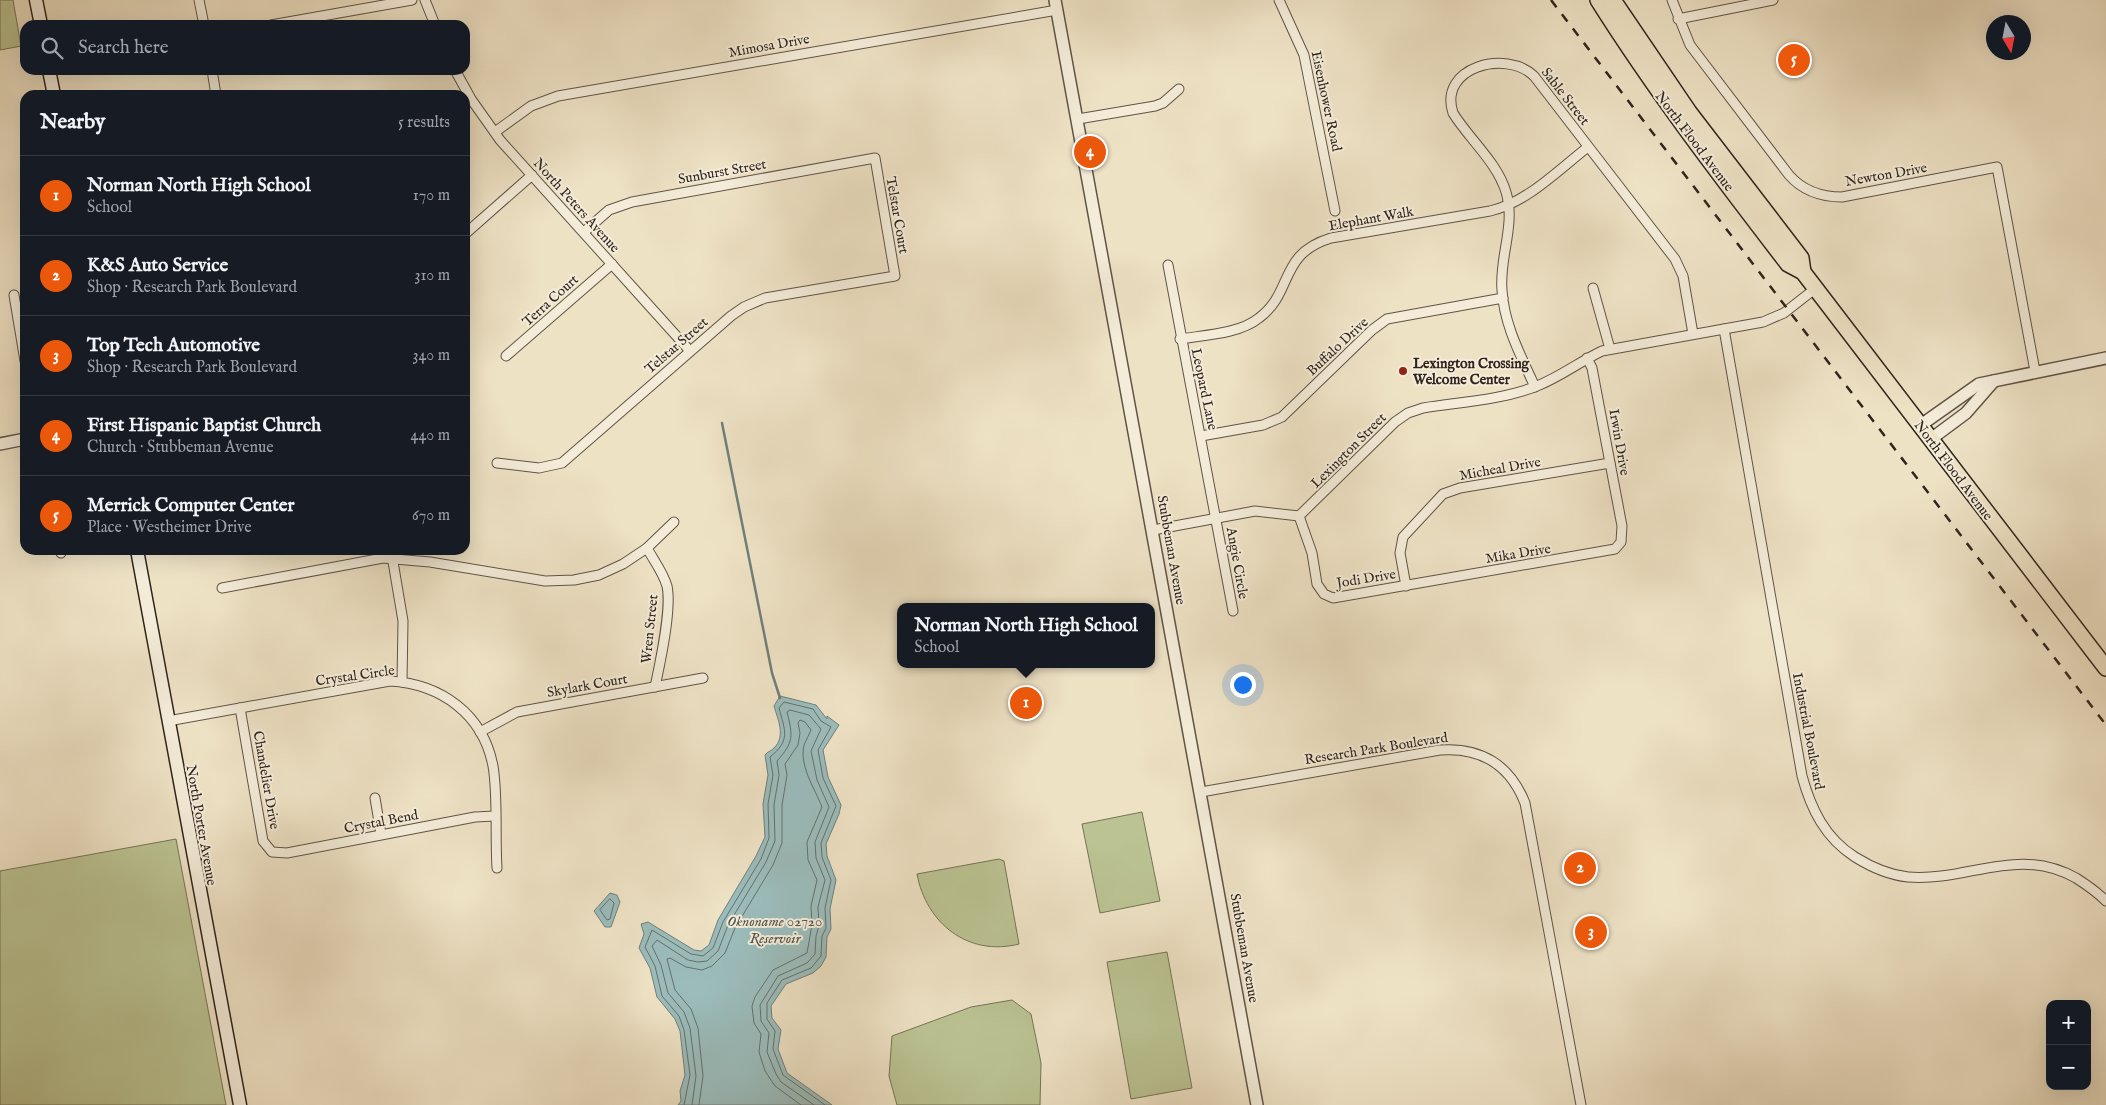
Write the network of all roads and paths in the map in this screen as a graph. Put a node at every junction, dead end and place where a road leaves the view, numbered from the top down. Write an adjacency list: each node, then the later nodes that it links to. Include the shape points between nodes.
1 (36, 0): 12 (main road)
2 (199, 0): 13 (street)
3 (412, 0): 14 (street)
4 (426, 0): 15 (street)
5 (1279, 0): 30 (street, Eisenhower Road, via 1304,55)
6 (1598, 0): 35 (main road, North Flood Avenue, via 1714,168 1788,264)
7 (1614, 0): 35 (main road, North Flood Avenue, via 1689,112 1801,258)
8 (1672, 0): 11 (street, Newton Drive)
9 (1773, 0): 11 (street)
10 (1056, 5): 24 (street, Stubbeman Avenue); 25 (street, Mimosa Drive, via 558,96 530,106)
11 (1678, 19): 50 (street, Newton Drive, via 1690,45 1711,75 1789,176 1810,191 1834,197 1852,195 1997,167)
12 (40, 20)
13 (203, 20)
14 (299, 20)
15 (433, 20)
16 (50, 75): 20 (main road)
17 (213, 75): 21 (street)
18 (457, 75): 22 (street, North Peters Avenue)
19 (1179, 89): 24 (street, via 1155,106)
20 (53, 90)
21 (215, 90)
22 (462, 90)
23 (470, 102): 25 (street, North Peters Avenue)
24 (1078, 119): 63 (street, Stubbeman Avenue)
25 (495, 132): 28 (street, North Peters Avenue)
26 (1588, 147): 29 (street, Elephant Walk); 29 (street, Sable Street, via 1534,76 1523,67 1503,63 1467,72 1452,88 1451,107 1502,180); 43 (street, Sable Street, via 1675,259 1684,276)
27 (875, 158): 32 (street, Sunburst Street, via 632,202 609,210); 36 (street, Telstar Court)
28 (532, 175): 31 (street); 32 (street, North Peters Avenue)
29 (1509, 206): 40 (street, Sable Street, via 1502,274); 44 (street, Elephant Walk, via 1331,238 1314,244 1295,260 1272,304 1258,319 1238,328)
30 (1335, 211)
31 (470, 230)
32 (584, 232): 33 (street, North Peters Avenue)
33 (612, 264): 46 (street, North Peters Avenue); 47 (street, Terra Court)
34 (1168, 265): 44 (street, Leopard Lane)
35 (1803, 272): 38 (main road, North Flood Avenue)
36 (895, 276): 46 (street, Telstar Street, via 757,300 731,316)
37 (1593, 288): 45 (street)
38 (1816, 288): 41 (street, Lexington Street, via 1771,319); 53 (main road, North Flood Avenue)
39 (14, 294): 42 (street)
40 (1503, 298): 52 (street, Sable Street, via 1516,348); 54 (street, Buffalo Drive, via 1387,319 1282,417 1263,425)
41 (1724, 329): 43 (street, Lexington Street); 86 (street, Industrial Boulevard, via 1802,776 1811,806 1822,826 1848,852 1887,872 1918,877 2002,864 2033,864 2069,874)
42 (20, 331)
43 (1693, 334): 45 (street, Lexington Street)
44 (1180, 339): 54 (street, Leopard Lane)
45 (1610, 349): 48 (street, Lexington Street)
46 (690, 351): 58 (street, Telstar Street, via 562,463 539,468)
47 (506, 356)
48 (1587, 358): 52 (street, Lexington Street); 59 (street, Irwin Drive, via 1592,368)
49 (2106, 358): 50 (street)
50 (2035, 371): 51 (street)
51 (1994, 382): 53 (street, via 1979,384); 55 (street, via 1966,413)
52 (1535, 387): 60 (street, Lexington Street, via 1408,413)
53 (1921, 425): 55 (main road, North Flood Avenue)
54 (1200, 436): 61 (street, Leopard Lane)
55 (1931, 439): 73 (main road, North Flood Avenue)
56 (20, 440): 57 (street)
57 (0, 444)
58 (496, 463)
59 (1610, 463): 64 (street, Irwin Drive); 70 (street, Micheal Drive, via 1460,488 1443,494 1401,540)
60 (1299, 516): 61 (street, via 1265,511); 70 (street, Jodi Drive, via 1312,553 1317,584 1324,594 1339,598)
61 (1216, 519): 63 (street); 72 (street, Angie Circle)
62 (674, 522): 65 (street)
63 (1153, 530): 80 (street, Stubbeman Avenue)
64 (1622, 533): 70 (street, Mika Drive, via 1620,545 1609,552)
65 (647, 548): 69 (street, via 598,575 561,581 531,579); 76 (street, Wren Street, via 662,571 668,589)
66 (138, 555): 78 (main road, North Porter Avenue)
67 (389, 555): 71 (street)
68 (391, 555): 75 (street, via 403,621)
69 (397, 555)
70 (1406, 586)
71 (222, 588)
72 (1232, 611)
73 (2106, 668)
74 (703, 678): 76 (street, Skylark Court)
75 (402, 682): 77 (street, Crystal Circle, via 366,685); 79 (street, Crystal Circle, via 429,688 451,699)
76 (656, 687): 79 (street, Skylark Court, via 518,712)
77 (240, 708): 78 (street, Crystal Circle); 84 (street, Chandelier Drive, via 263,841)
78 (168, 721): 87 (main road, North Porter Avenue)
79 (480, 732): 82 (street, Crystal Circle, via 493,767)
80 (1201, 792): 88 (street, Stubbeman Avenue); 89 (street, Research Park Boulevard, via 1440,750 1471,751 1498,764 1515,782 1525,803)
81 (375, 798): 83 (street)
82 (495, 816): 83 (street, Crystal Bend); 85 (street, Crystal Circle)
83 (381, 834): 84 (street, Crystal Bend, via 287,853)
84 (272, 852)
85 (497, 868)
86 (2106, 901)
87 (240, 1105)
88 (1258, 1105)
89 (1581, 1105)

